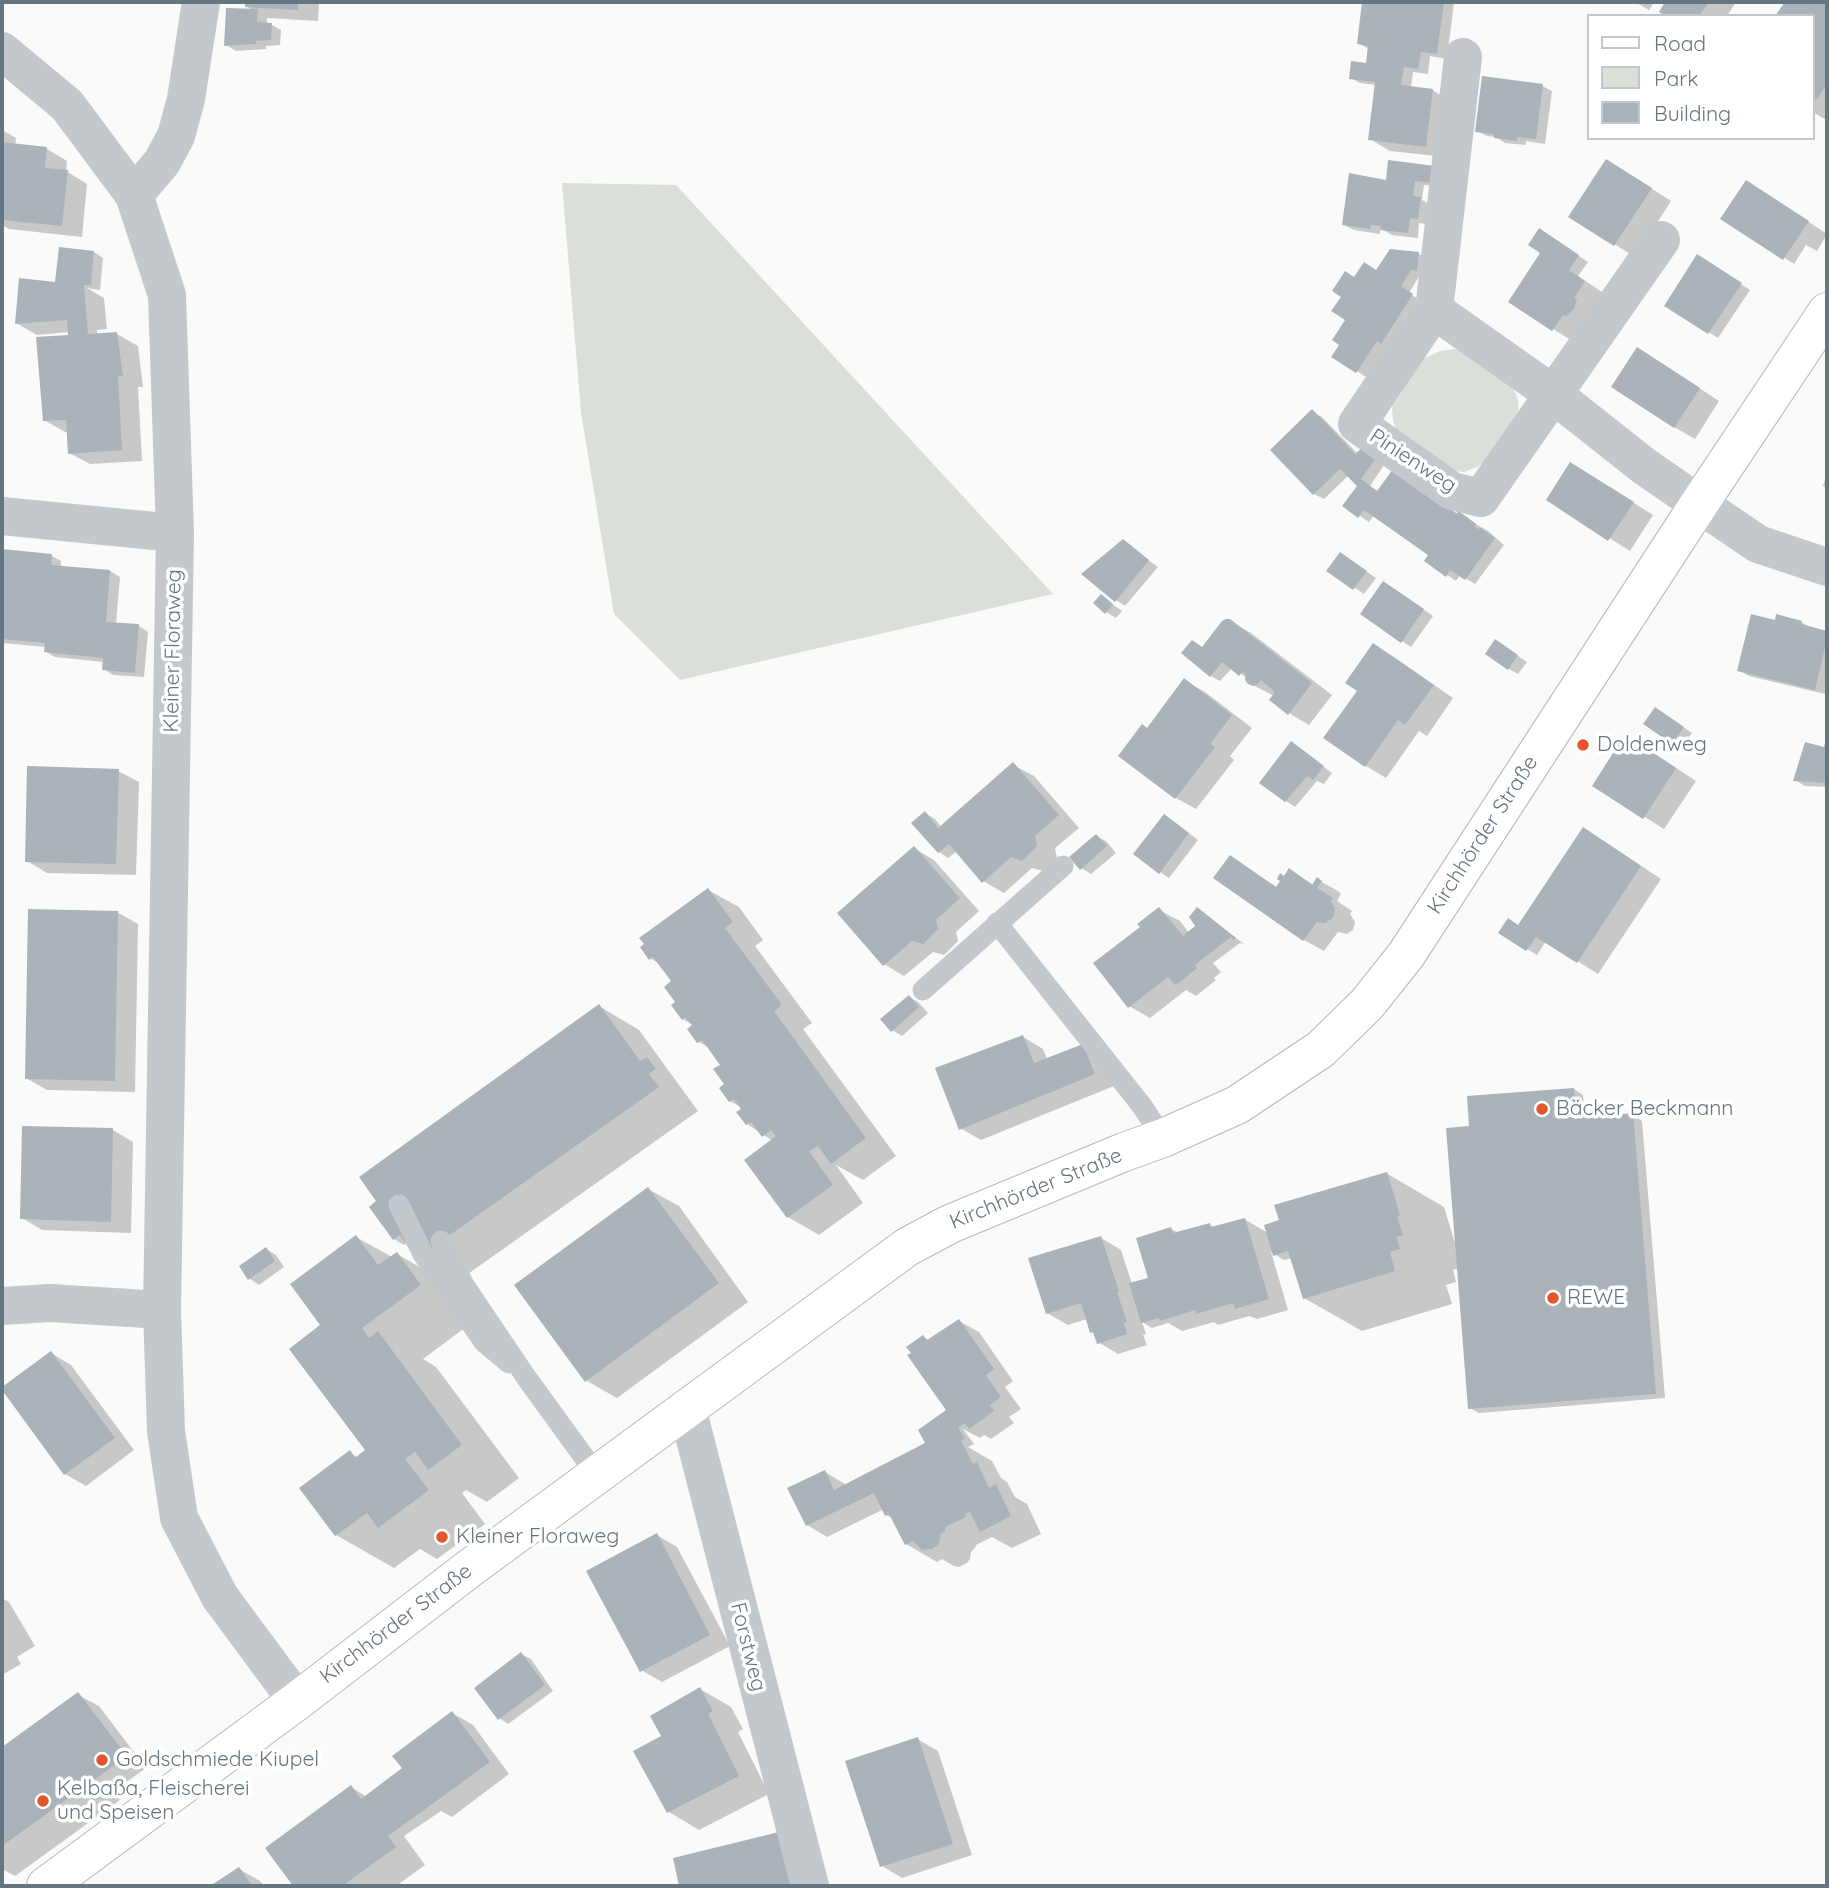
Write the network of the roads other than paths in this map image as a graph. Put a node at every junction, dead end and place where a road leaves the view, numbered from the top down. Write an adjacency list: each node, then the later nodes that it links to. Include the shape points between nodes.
1 (201, 2): 4 (street, via 176,136 162,162)
2 (2, 51): 4 (street, Kleiner Floraweg, via 67,105)
3 (1463, 57): 6 (street, Pinienweg)
4 (134, 195): 11 (street, Kleiner Floraweg, via 167,295)
5 (1661, 240): 8 (street, Pinienweg)
6 (1434, 310): 8 (street); 8 (street, Pinienweg, via 1357,424 1452,491 1481,498)
7 (1827, 312): 9 (main road, Kirchhörder Straße)
8 (1553, 394): 9 (street)
9 (1699, 504): 12 (street, via 1758,544); 16 (main road, Kirchhörder Straße, via 1406,955 1367,1004 1321,1049 1237,1105)
10 (2, 516): 11 (street)
11 (175, 533): 20 (street, Kleiner Floraweg)
12 (1827, 567)
13 (1063, 866): 14 (lane)
14 (997, 923): 15 (lane); 16 (lane, via 1142,1105)
15 (923, 990)
16 (1163, 1138): 22 (main road, Kirchhörder Straße, via 950,1224 906,1247)
17 (399, 1205): 21 (lane, via 423,1254 484,1342)
18 (441, 1241): 21 (lane, via 464,1285)
19 (2, 1306): 20 (street, via 50,1303)
20 (162, 1310): 24 (street, Kleiner Floraweg, via 166,1431 179,1518 220,1597)
21 (526, 1377): 23 (lane)
22 (687, 1408): 23 (main road, Kirchhörder Straße); 26 (street, Forstweg)
23 (597, 1475): 24 (main road, Kirchhörder Straße)
24 (297, 1700): 25 (main road, Kirchhörder Straße)
25 (46, 1886)
26 (810, 1886)

